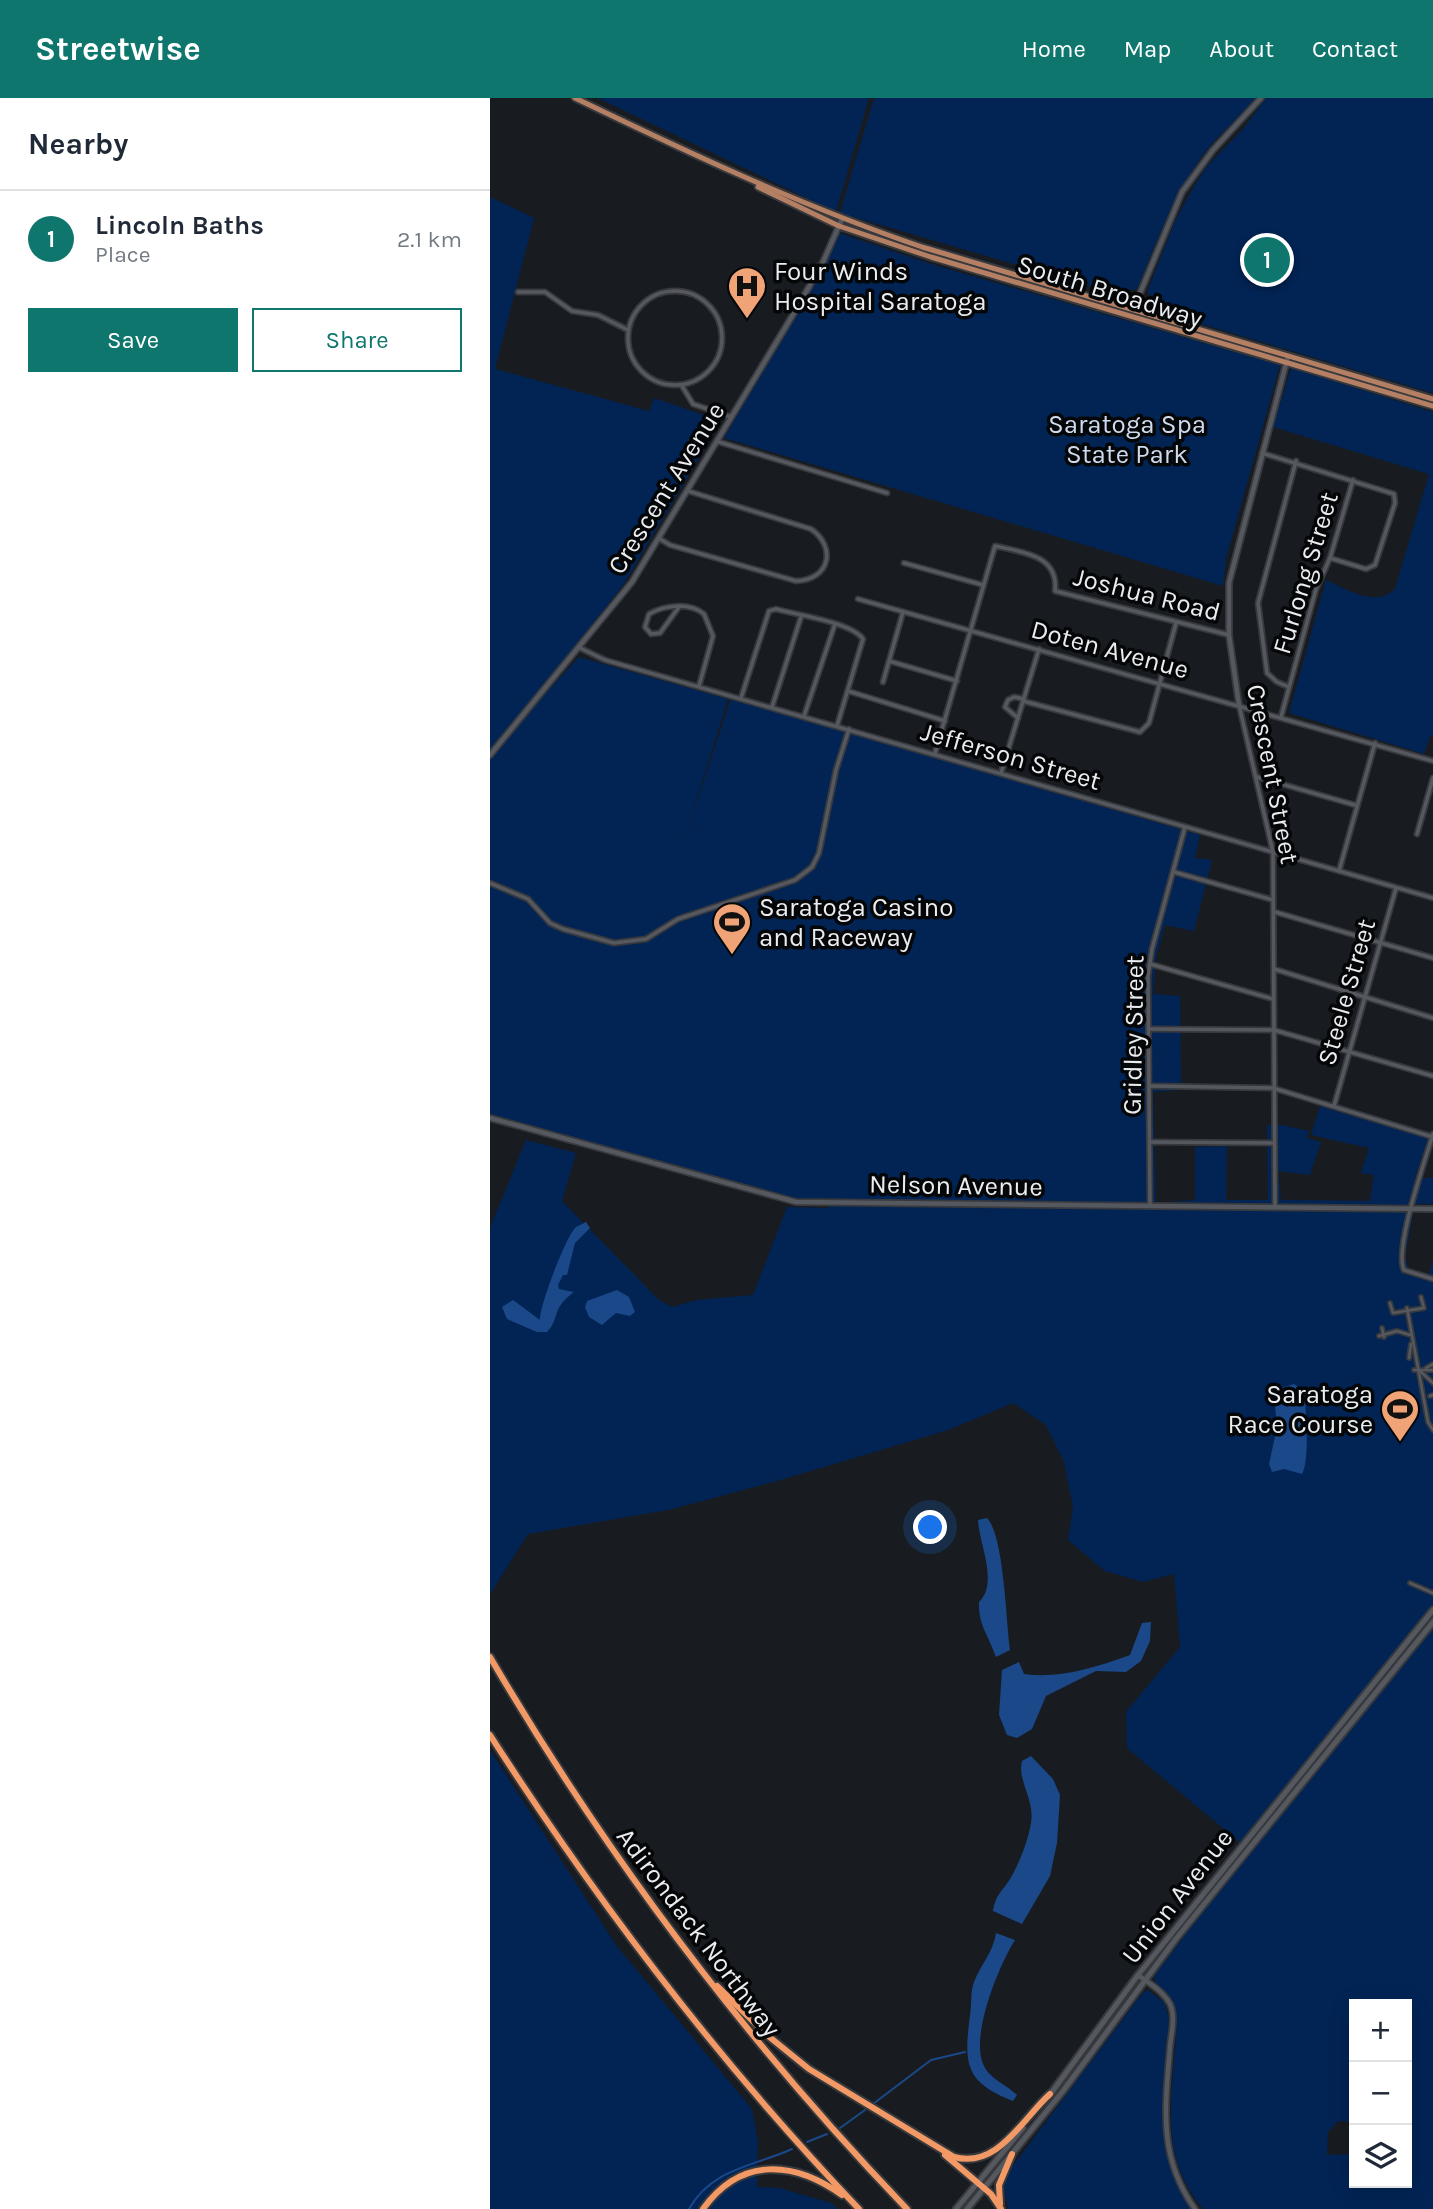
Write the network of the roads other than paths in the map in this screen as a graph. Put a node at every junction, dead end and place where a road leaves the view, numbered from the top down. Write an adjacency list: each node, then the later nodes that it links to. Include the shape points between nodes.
1 (575, 98): 3 (main road, South Broadway, via 776,198)
2 (1261, 98): 5 (street, via 1206,158 1182,192)
3 (840, 223): 5 (main road, South Broadway); 6 (main road, South Broadway); 13 (street, Crescent Avenue, via 823,262)
4 (518, 292): 7 (street, via 545,292 572,311 598,315)
5 (1133, 311): 6 (street); 8 (main road, South Broadway)
6 (1130, 318): 9 (main road, South Broadway)
7 (628, 330): 10 (street, via 628,345 640,371 652,380); 10 (street, via 642,304 659,293 688,293 713,309 721,327 719,356 700,379)
8 (1288, 356): 9 (street, Crescent Street); 11 (main road, South Broadway)
9 (1286, 364): 12 (main road, South Broadway); 15 (street, Crescent Street)
10 (681, 385): 13 (street, via 693,404)
11 (1433, 399)
12 (1433, 406)
13 (733, 418): 14 (street, Crescent Avenue)
14 (719, 442): 18 (street, Crescent Avenue); 19 (street)
15 (1262, 453): 16 (street); 31 (street, Crescent Street, via 1228,583)
16 (1296, 461): 17 (street); 39 (street, via 1258,603 1267,673)
17 (1353, 480): 21 (street, Furlong Street); 21 (street, via 1394,494 1390,522 1370,569)
18 (688, 491): 20 (street, Crescent Avenue); 20 (street, via 811,529 825,542 824,566 813,578 796,581)
19 (887, 493)
20 (660, 539): 32 (street, Crescent Avenue)
21 (1330, 558): 39 (street, Furlong Street, via 1316,589)
22 (904, 563): 23 (street)
23 (983, 585): 28 (street, Joshua Road, via 995,545 1047,562 1055,574 1055,591); 30 (street)
24 (858, 599): 26 (street, Doten Avenue)
25 (679, 607): 25 (street, via 649,614 647,631 656,635 663,631); 38 (street, via 699,610 711,625 712,643)
26 (902, 612): 30 (street, Doten Avenue); 34 (street)
27 (801, 617): 29 (street); 41 (street, via 772,609); 44 (street)
28 (1176, 623): 31 (street, Joshua Road); 37 (street)
29 (835, 624): 40 (street, via 863,639); 45 (street)
30 (971, 631): 33 (street, Doten Avenue); 35 (street)
31 (1229, 635): 43 (street, Crescent Street)
32 (580, 648): 38 (street, Jefferson Street); 53 (street, Crescent Avenue)
33 (1038, 649): 37 (street, Doten Avenue); 42 (street)
34 (889, 661): 35 (street); 36 (street)
35 (957, 681): 48 (street)
36 (883, 682)
37 (1160, 683): 42 (street, via 1140,732); 43 (street, Doten Avenue)
38 (698, 686): 41 (street, Jefferson Street)
39 (1289, 687): 46 (street, Furlong Street)
40 (848, 691): 48 (street); 49 (street)
41 (741, 698): 44 (street, Jefferson Street)
42 (1023, 700): 47 (street); 47 (street, via 1014,697 1005,707)
43 (1239, 705): 46 (street, Doten Avenue); 56 (street, Crescent Street)
44 (772, 707): 45 (street, Jefferson Street)
45 (804, 716): 49 (street, Jefferson Street)
46 (1281, 717): 51 (street, Doten Avenue)
47 (1018, 718): 55 (street)
48 (945, 721): 52 (street)
49 (837, 726): 50 (street, Jefferson Street)
50 (849, 729): 52 (street, Jefferson Street); 64 (street, via 819,853 812,867 795,880 678,919 646,939 614,943 550,923 528,899)
51 (1375, 743): 54 (street, Doten Avenue); 58 (street)
52 (935, 754): 55 (street, Jefferson Street)
53 (490, 755)
54 (1433, 761)
55 (1001, 774): 59 (street, Jefferson Street)
56 (1256, 777): 58 (street); 61 (street, Crescent Street)
57 (1433, 778): 60 (street)
58 (1356, 806): 62 (street)
59 (1185, 827): 61 (street, Jefferson Street); 63 (street, Gridley Street)
60 (1417, 834)
61 (1273, 852): 62 (street, Jefferson Street); 67 (street, Crescent Street)
62 (1339, 871): 65 (street, Jefferson Street)
63 (1174, 872): 67 (street); 71 (street, Gridley Street)
64 (490, 883)
65 (1396, 888): 66 (street, Jefferson Street); 69 (street, Steele Street)
66 (1433, 898)
67 (1274, 900): 68 (street, Crescent Street)
68 (1275, 912): 69 (street); 72 (street, Crescent Street)
69 (1380, 941): 70 (street); 73 (street, Steele Street)
70 (1433, 958)
71 (1150, 964): 74 (street); 76 (street, Gridley Street)
72 (1274, 969): 73 (street); 74 (street, Crescent Street)
73 (1364, 997): 75 (street); 78 (street, Steele Street)
74 (1274, 999): 77 (street, Crescent Street)
75 (1433, 1018)
76 (1149, 1029): 77 (street); 80 (street, Gridley Street)
77 (1275, 1030): 78 (street); 81 (street, Crescent Street)
78 (1349, 1050): 79 (street); 82 (street, Steele Street)
79 (1433, 1076)
80 (1150, 1086): 81 (street); 85 (street, Gridley Street)
81 (1273, 1087): 82 (street); 86 (street, Crescent Street)
82 (1334, 1106): 84 (street)
83 (490, 1118): 87 (street, Nelson Avenue, via 781,1200)
84 (1433, 1136): 89 (street)
85 (1150, 1142): 86 (street); 87 (street, Gridley Street)
86 (1273, 1143): 88 (street, Crescent Street)
87 (1150, 1206): 88 (street, Nelson Avenue)
88 (1275, 1207): 89 (street, Nelson Avenue)
89 (1410, 1209): 90 (street, Nelson Avenue); 91 (street, via 1402,1268)
90 (1433, 1209)
91 (1433, 1279)
92 (1421, 1297): 94 (street, via 1424,1308)
93 (1390, 1303): 94 (street, via 1393,1313)
94 (1407, 1309): 96 (street)
95 (1382, 1328): 96 (street, via 1382,1336 1397,1331)
96 (1410, 1335): 97 (street)
97 (1411, 1344): 98 (street); 101 (street)
98 (1409, 1358)
99 (1433, 1364): 100 (street)
100 (1426, 1368): 101 (street); 102 (street)
101 (1416, 1369): 103 (street); 104 (street)
102 (1432, 1370)
103 (1433, 1383)
104 (1433, 1430)
105 (1410, 1583): 106 (street)
106 (1433, 1593)
107 (1433, 1610): 112 (main road, Union Avenue)
108 (1433, 1622): 113 (main road, Union Avenue)
109 (490, 1657): 111 (highway, Adirondack Northway, via 543,1749)
110 (490, 1735): 119 (highway, via 562,1845 661,1981 727,2063)
111 (691, 1959): 115 (highway, via 750,2020 800,2062); 121 (highway, Adirondack Northway, via 799,2092)
112 (1138, 1975): 113 (street); 114 (main road, Union Avenue)
113 (1145, 1980): 116 (main road, Union Avenue); 125 (street, via 1163,1994 1172,2011 1167,2144 1173,2171)
114 (1050, 2094): 115 (highway, via 1004,2144 985,2157 959,2158); 117 (main road, Union Avenue)
115 (930, 2144): 117 (highway)
116 (1012, 2154): 118 (main road, Union Avenue); 124 (highway, via 999,2185)
117 (977, 2183): 118 (highway); 122 (main road, Union Avenue)
118 (984, 2188): 123 (main road, Union Avenue); 124 (highway)
119 (858, 2208): 120 (highway, via 811,2176 775,2169 734,2180)
120 (703, 2209)
121 (907, 2209)
122 (956, 2209)
123 (967, 2209)
124 (1001, 2209)
125 (1195, 2209)

